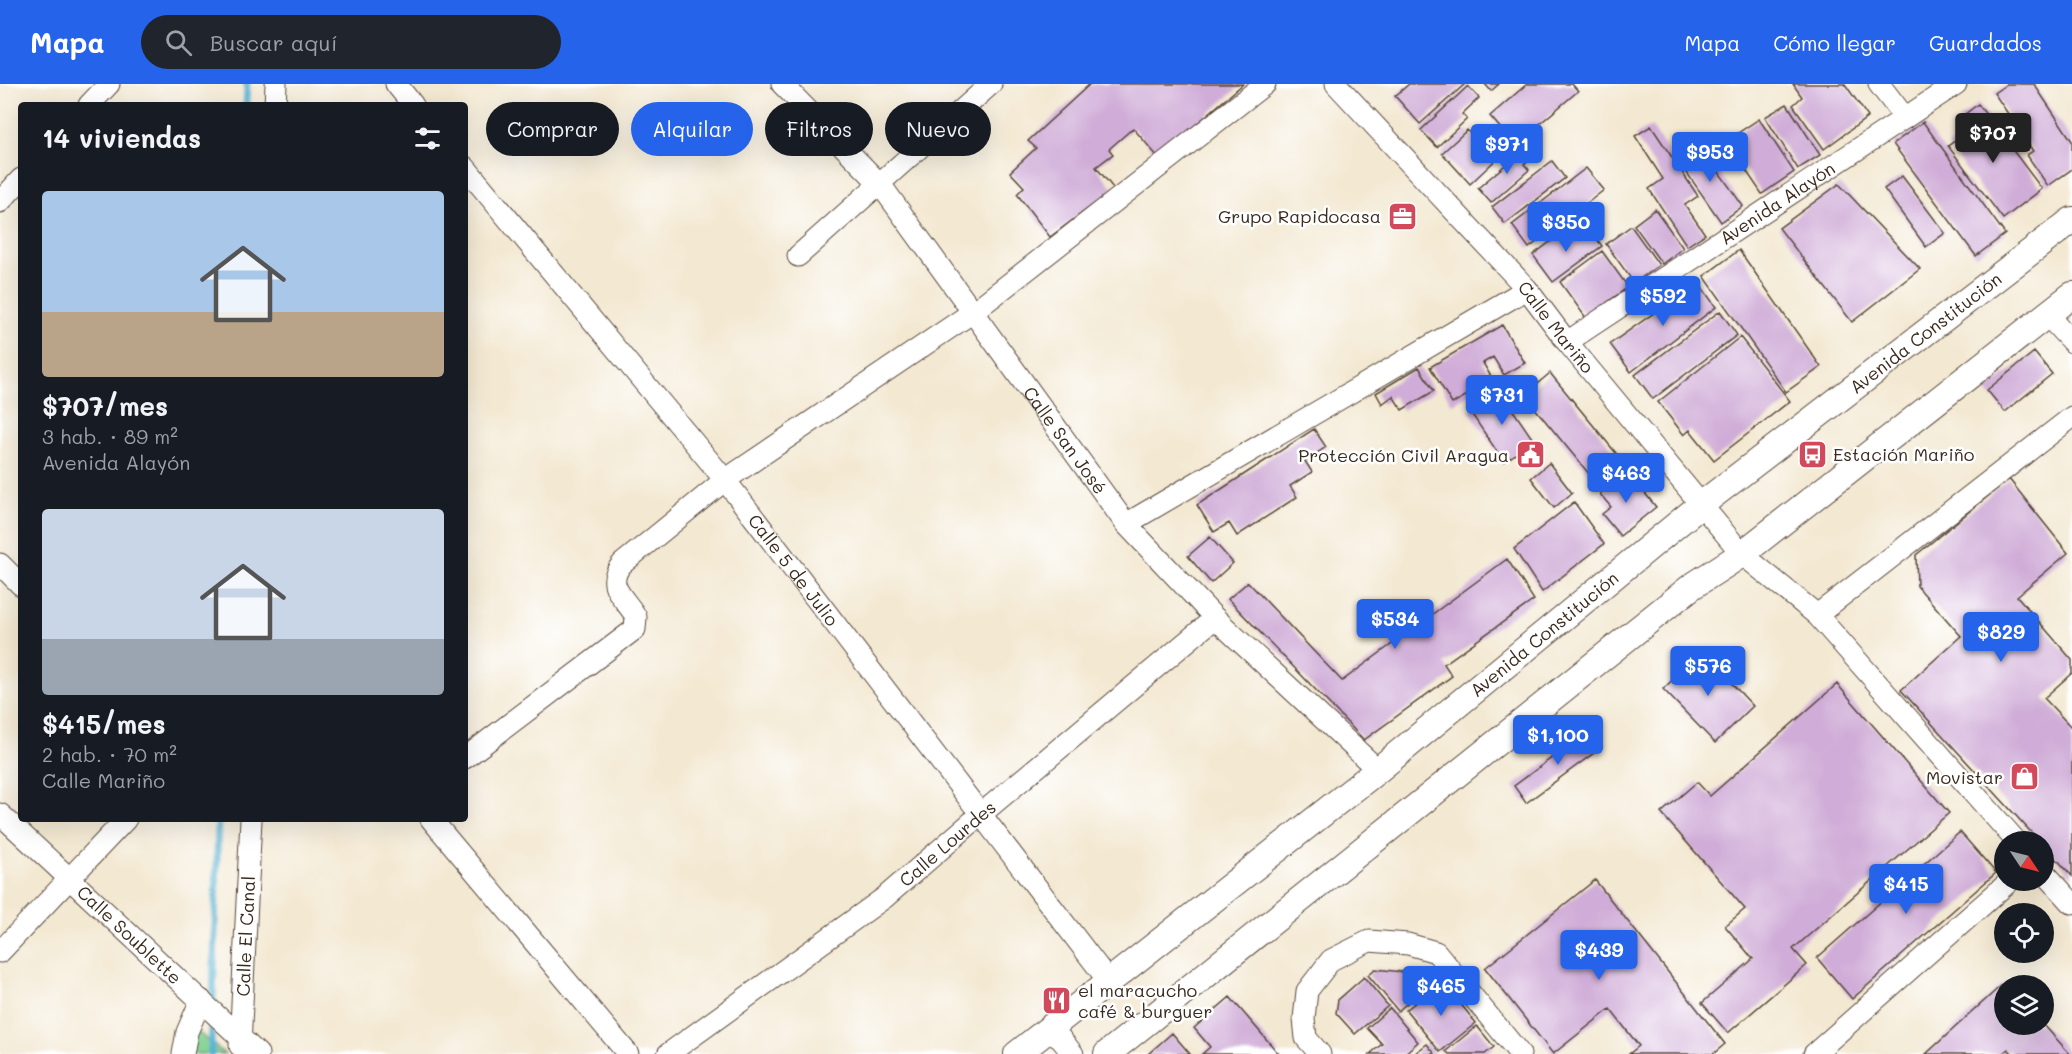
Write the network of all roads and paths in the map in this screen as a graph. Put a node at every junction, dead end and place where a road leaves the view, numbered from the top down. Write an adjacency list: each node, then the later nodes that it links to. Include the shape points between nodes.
1 (109, 84): 10 (street)
2 (276, 84): 11 (street)
3 (396, 84): 12 (street)
4 (782, 84): 16 (street, Calle San José)
5 (991, 84): 16 (street)
6 (1265, 84): 22 (street)
7 (1336, 84): 20 (street, Calle Mariño)
8 (1879, 84): 13 (street)
9 (1956, 84): 13 (street, Avenida Alayón)
10 (92, 102)
11 (275, 102)
12 (411, 102)
13 (1905, 118): 24 (street, Avenida Alayón)
14 (468, 171): 27 (street, Calle 5 de Julio)
15 (18, 182): 17 (street)
16 (880, 184): 19 (street); 22 (street, Calle San José)
17 (0, 202)
18 (2072, 220): 28 (street, Avenida Constitución)
19 (798, 256)
20 (1527, 289): 24 (street, Calle Mariño); 29 (street)
21 (2072, 295): 23 (street)
22 (973, 312): 27 (street); 29 (street, Calle San José)
23 (2046, 314): 25 (street); 30 (street)
24 (1567, 342): 28 (street, Calle Mariño)
25 (2072, 342)
26 (2072, 417): 33 (street)
27 (725, 480): 35 (street, via 618,570 615,587 636,617 635,629); 38 (street, Calle 5 de Julio)
28 (1702, 504): 30 (street, Calle Mariño); 36 (street, Avenida Constitución)
29 (1126, 524): 34 (street, Calle San José)
30 (1742, 554): 33 (street, Calle Mariño); 58 (street, via 1691,587)
31 (0, 564): 32 (street)
32 (18, 582)
33 (1816, 615): 42 (street, Calle Mariño)
34 (1215, 618): 36 (street, Calle San José); 38 (street, Calle Lourdes)
35 (468, 756)
36 (1378, 770): 48 (street, Avenida Constitución)
37 (0, 814): 43 (street, Calle Soublette)
38 (980, 815): 48 (street, Calle 5 de Julio); 55 (street, Calle Lourdes, via 885,898)
39 (123, 822): 43 (street)
40 (251, 822): 51 (street, Calle El Canal)
41 (434, 822): 54 (street)
42 (2007, 831)
43 (68, 879): 47 (street); 49 (street, Calle Soublette)
44 (2054, 883): 46 (street)
45 (1999, 891): 61 (street)
46 (2072, 903)
47 (0, 952)
48 (1110, 983): 50 (street, Avenida Constitución)
49 (202, 1001): 51 (street, Calle Soublette); 52 (street, via 187,1032)
50 (1051, 1027): 56 (street, Avenida Constitución); 57 (street)
51 (235, 1038): 53 (street, Calle Soublette)
52 (183, 1054)
53 (258, 1054)
54 (628, 1054)
55 (668, 1054)
56 (1017, 1054)
57 (1073, 1054)
58 (1107, 1054)
59 (1320, 1054): 60 (street, via 1306,1038 1307,990 1331,960 1369,941 1408,944 1436,952)
60 (1520, 1054)
61 (1814, 1054)

